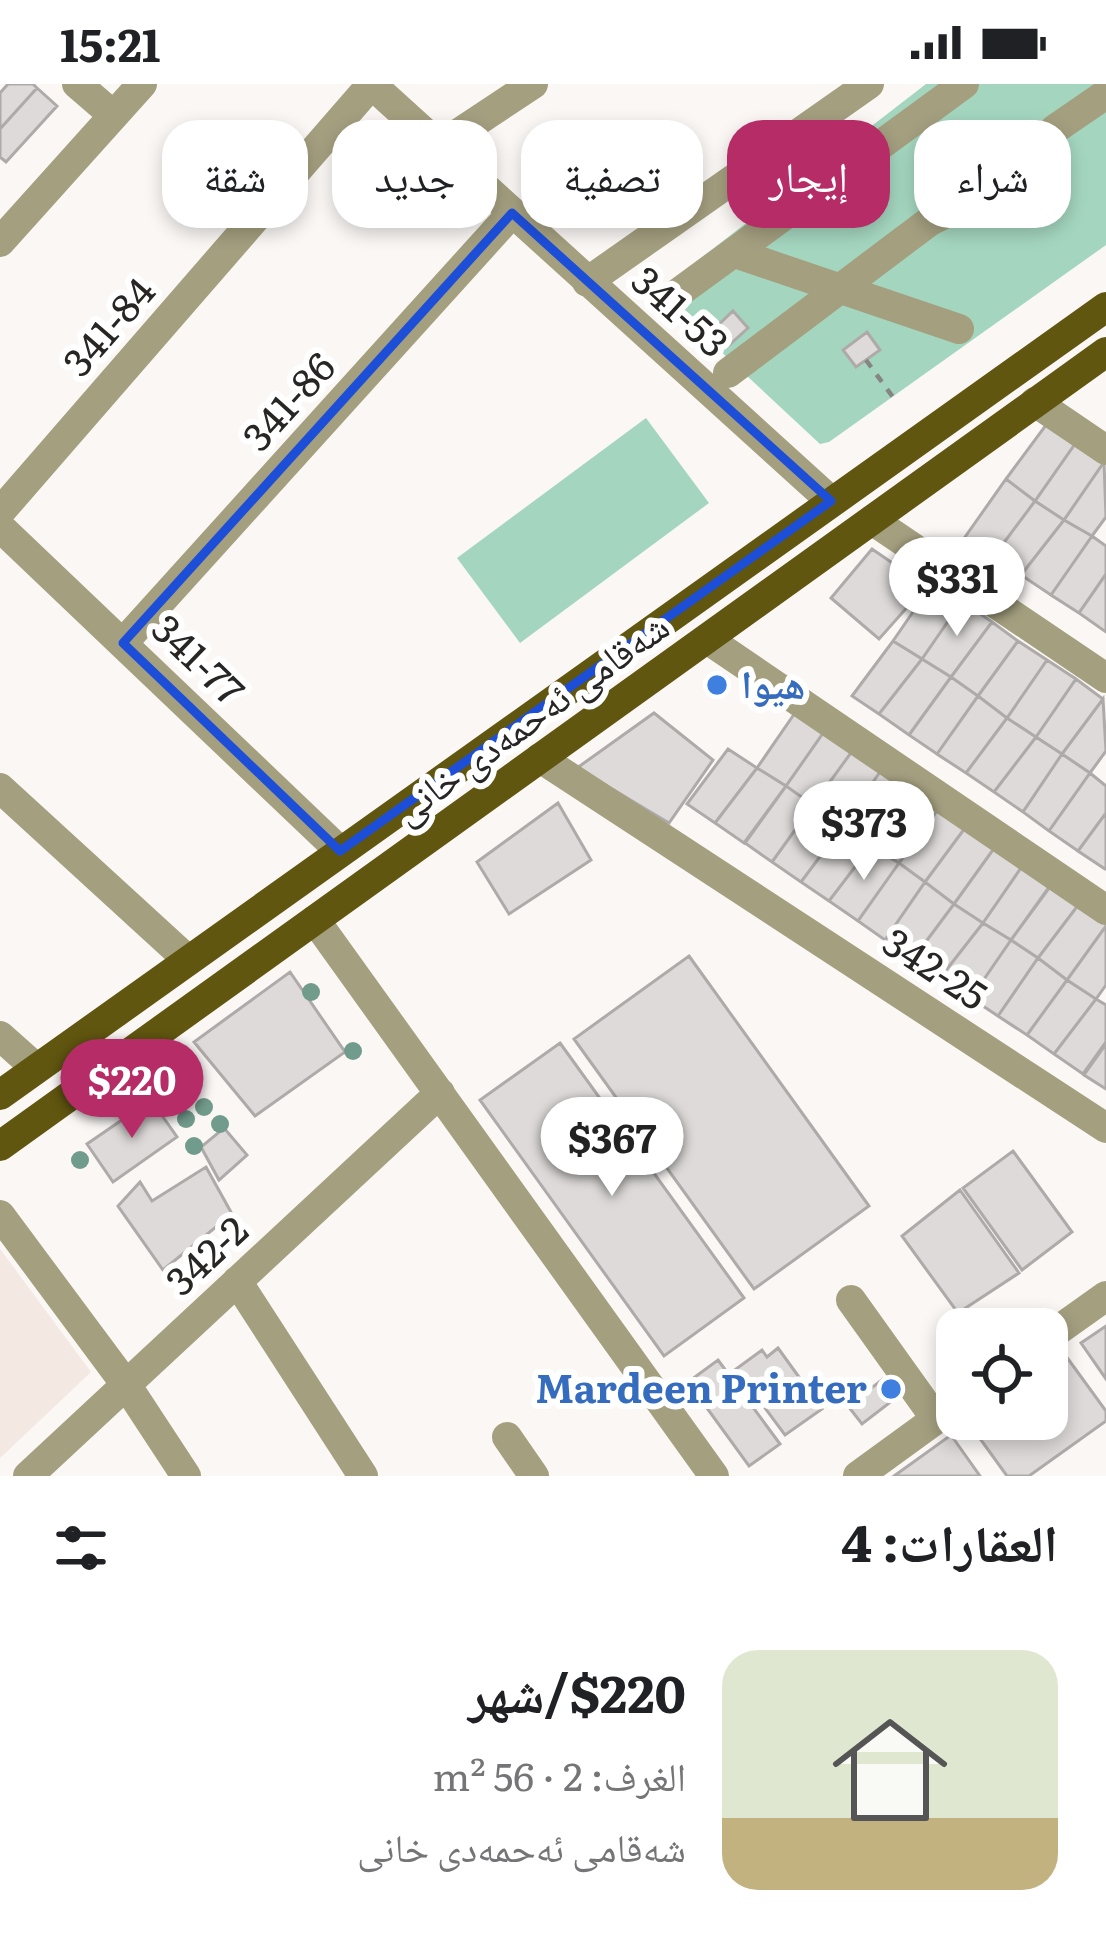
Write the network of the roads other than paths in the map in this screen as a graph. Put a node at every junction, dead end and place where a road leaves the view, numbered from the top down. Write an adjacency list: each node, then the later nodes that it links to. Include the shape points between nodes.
1 (77, 84): 8 (street)
2 (142, 84): 8 (street)
3 (371, 84): 9 (street, 341-53); 25 (street, 341-84)
4 (533, 84): 10 (street)
5 (869, 84): 15 (street)
6 (964, 84): 14 (street)
7 (1106, 94): 16 (street, via 1028,161 1032,183 1022,200 1004,207 981,196 930,221)
8 (113, 115): 13 (street)
9 (409, 120)
10 (479, 120)
11 (497, 200): 12 (street, 341-53)
12 (512, 213): 15 (street, 341-53); 29 (street, 341-86)
13 (0, 242)
14 (735, 253): 16 (street); 17 (street)
15 (587, 282): 24 (street, 341-53)
16 (841, 286): 19 (street); 21 (street)
17 (674, 296)
18 (1106, 307): 24 (main road, شەقامی ئەحمەدی خانی)
19 (959, 329)
20 (1106, 352): 22 (main road, شەقامی ئەحمەدی خانی)
21 (728, 373)
22 (1036, 403): 23 (street); 26 (main road, شەقامی ئەحمەدی خانی)
23 (1106, 451)
24 (831, 500): 33 (main road, شەقامی ئەحمەدی خانی)
25 (0, 512)
26 (872, 520): 28 (main road, شەقامی ئەحمەدی خانی); 30 (street)
27 (0, 526): 29 (street, 341-77)
28 (707, 640): 31 (main road, شەقامی ئەحمەدی خانی); 34 (street)
29 (123, 643): 33 (street, 341-77)
30 (1106, 679)
31 (540, 758): 35 (main road, شەقامی ئەحمەدی خانی); 41 (street, 342-25)
32 (0, 788): 36 (street)
33 (340, 851): 36 (main road, شەقامی ئەحمەدی خانی)
34 (1106, 910)
35 (315, 920): 39 (street); 42 (main road, شەقامی ئەحمەدی خانی)
36 (188, 960): 38 (main road, شەقامی ئەحمەدی خانی)
37 (0, 1036): 38 (street)
38 (37, 1068): 40 (main road, شەقامی ئەحمەدی خانی)
39 (440, 1093): 44 (street, 342-2); 56 (street)
40 (0, 1094)
41 (1106, 1128)
42 (0, 1147)
43 (0, 1215): 48 (street)
44 (237, 1282): 48 (street, 342-2); 54 (street)
45 (1106, 1296): 47 (street)
46 (851, 1300): 49 (street)
47 (1068, 1323)
48 (127, 1386): 52 (street, 342-2); 53 (street)
49 (936, 1400)
50 (936, 1419): 57 (street)
51 (508, 1437): 55 (street)
52 (28, 1476)
53 (186, 1476)
54 (363, 1476)
55 (535, 1476)
56 (714, 1476)
57 (858, 1476)

